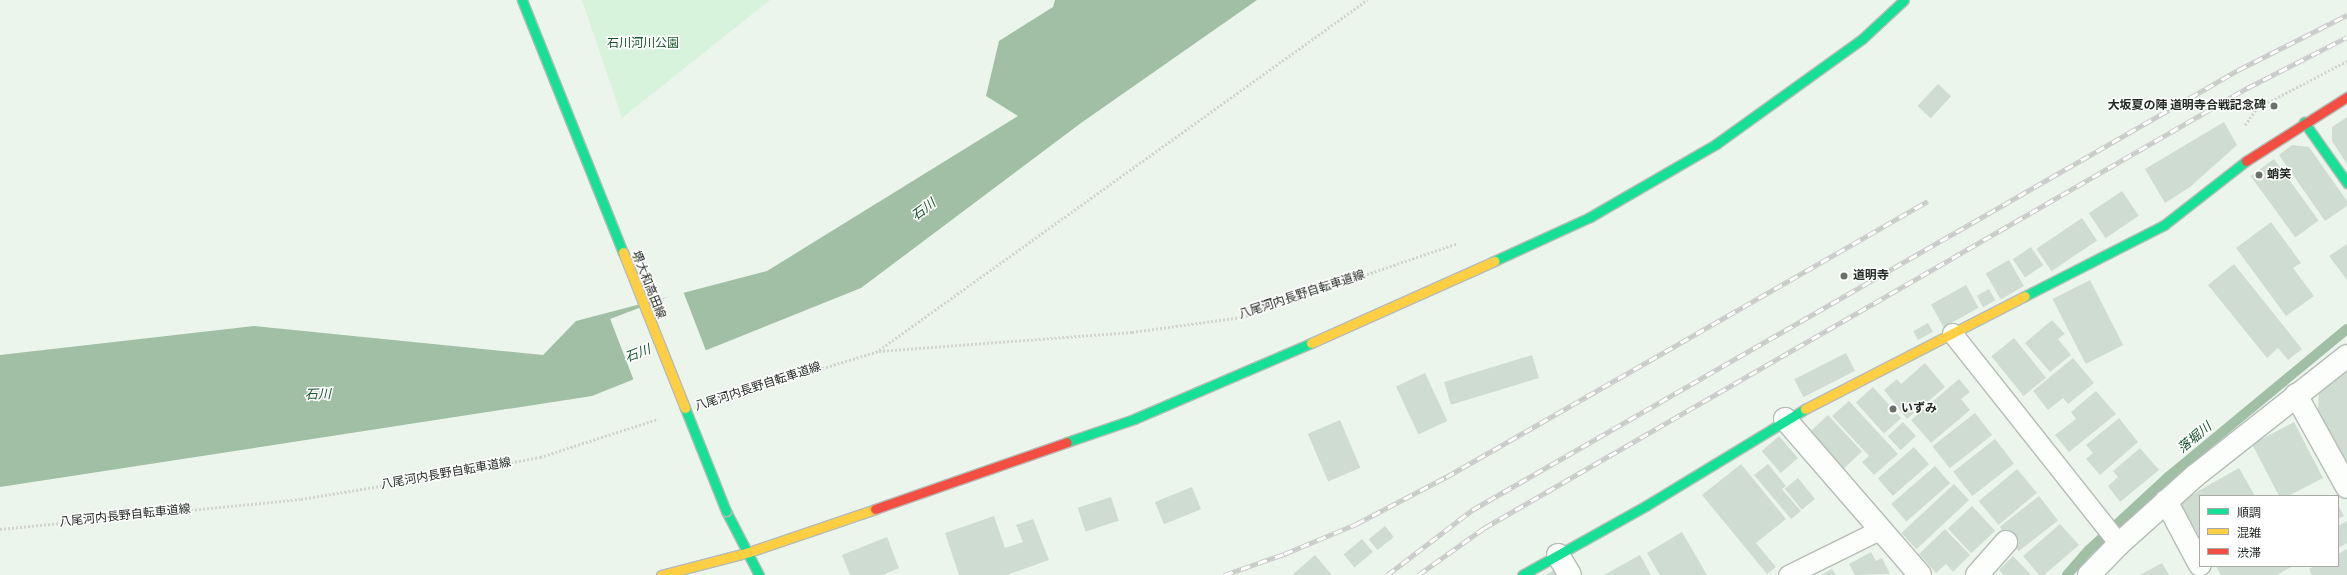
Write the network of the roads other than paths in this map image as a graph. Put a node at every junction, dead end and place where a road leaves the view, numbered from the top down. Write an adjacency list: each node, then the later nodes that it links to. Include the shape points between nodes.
1 (522, 0): 15 (street, 堺大和高田線, bridge, via 726,511)
2 (1904, 0): 15 (street, via 1862,39 1716,144 1590,217 1370,318 1134,419)
3 (2347, 97): 4 (street)
4 (2304, 122): 5 (street); 6 (street, via 2242,163 2164,225)
5 (2347, 183)
6 (1952, 333): 9 (street); 13 (lane)
7 (2347, 356): 8 (street)
8 (2296, 395): 10 (street); 11 (street)
9 (1785, 419): 12 (street); 16 (street, via 1647,505)
10 (2347, 487)
11 (2166, 501): 13 (street); 17 (street)
12 (1881, 530): 22 (lane); 23 (street)
13 (2112, 535): 25 (street)
14 (2006, 542): 24 (street)
15 (749, 552): 18 (street); 19 (street, 堺大和高田線)
16 (1558, 555): 20 (street); 21 (street)
17 (2199, 564)
18 (661, 575)
19 (759, 575)
20 (1522, 575)
21 (1570, 575)
22 (1788, 575)
23 (1920, 575)
24 (1977, 575)
25 (2089, 575)

